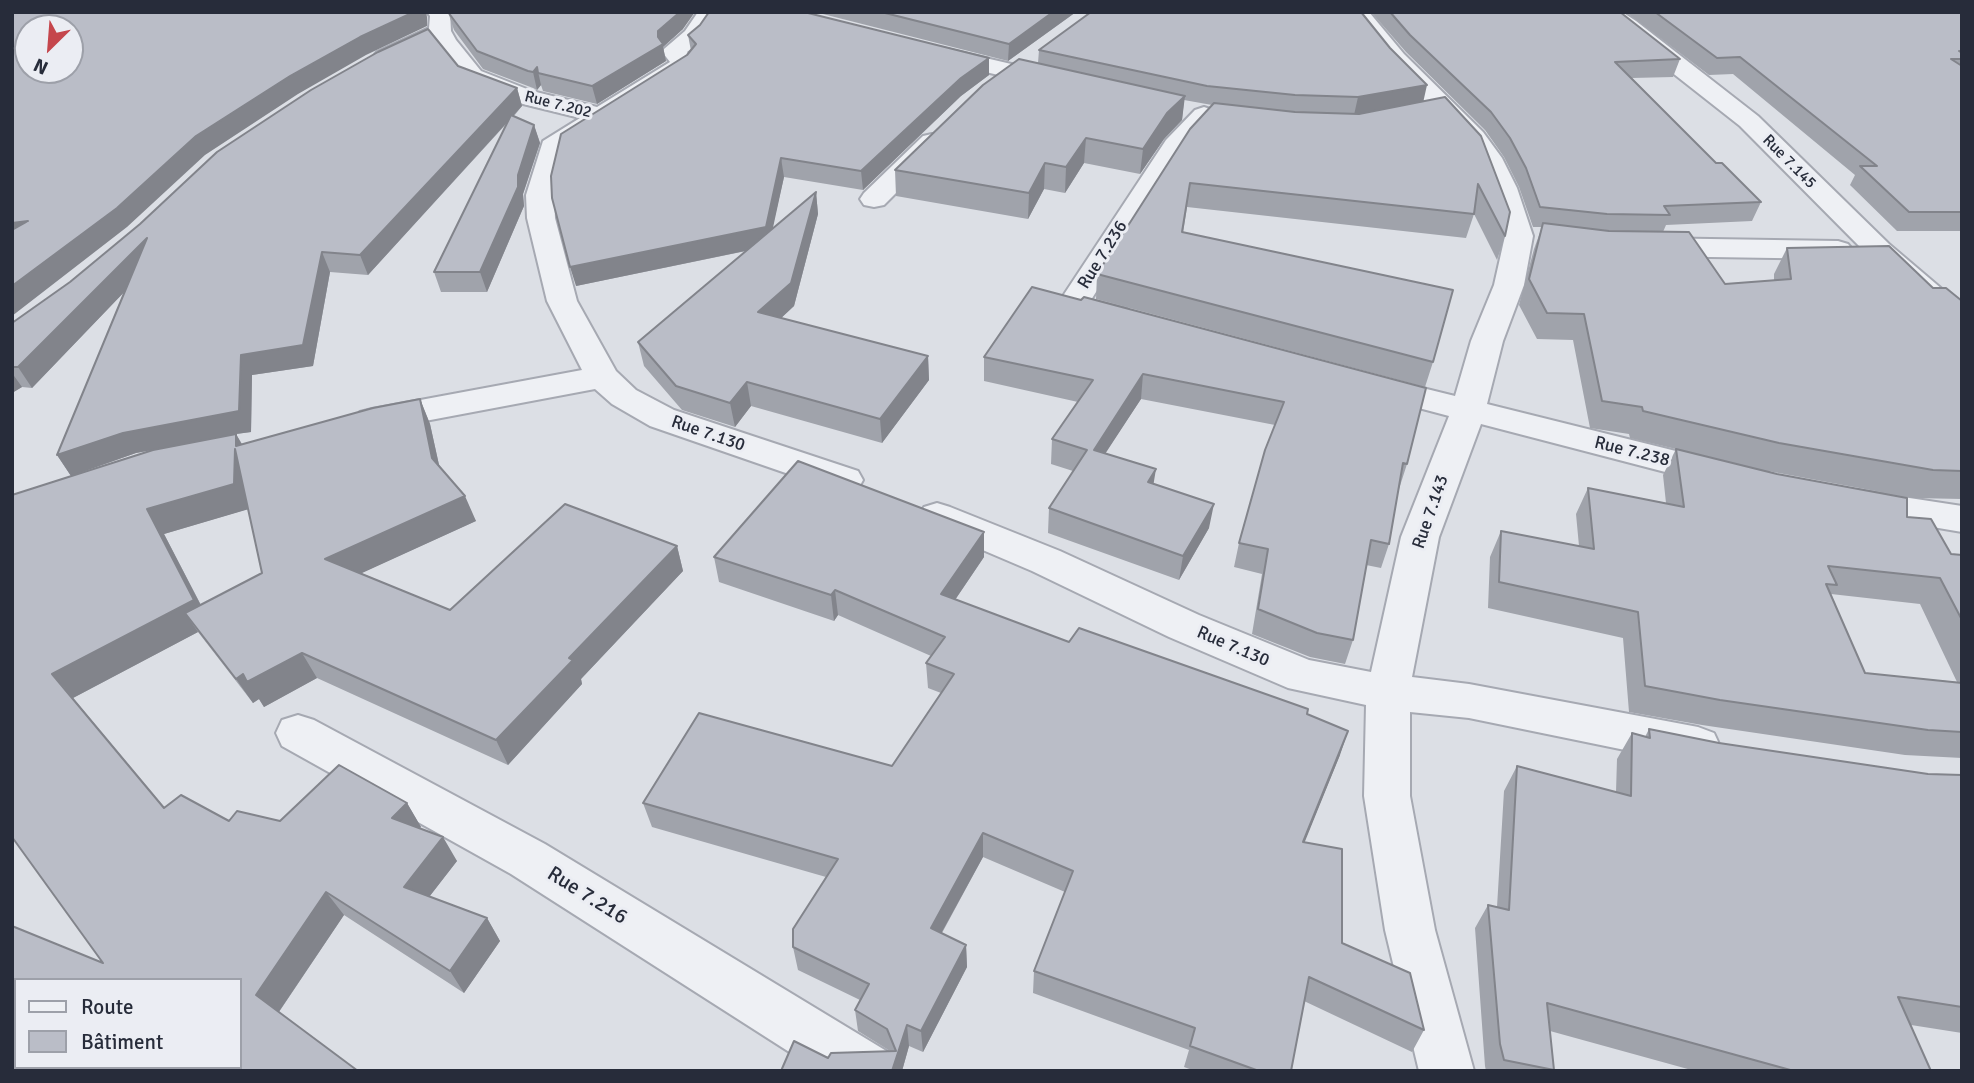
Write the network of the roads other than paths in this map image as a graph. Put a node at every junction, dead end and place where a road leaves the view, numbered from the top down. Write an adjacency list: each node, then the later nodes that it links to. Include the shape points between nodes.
1 (709, 12): 12 (street, Rue 7.202, via 693,36 676,49 684,62 680,66)
2 (1357, 12): 21 (street, Rue 7.143, via 1432,111 1474,137 1532,237 1488,341)
3 (1606, 12): 16 (street, Rue 7.145, via 1749,121)
4 (439, 22): 7 (street); 12 (street, Rue 7.202, via 444,42 473,76 524,97)
5 (913, 48): 8 (street)
6 (1036, 56): 8 (street)
7 (364, 68)
8 (1014, 72): 9 (street); 10 (street)
9 (1079, 87)
10 (993, 88)
11 (1204, 114): 18 (street, Rue 7.236, via 1175,146 1073,305)
12 (601, 115): 19 (street, via 552,147 540,195 541,218 562,301)
13 (944, 130): 14 (street)
14 (874, 199)
15 (1626, 246): 16 (street)
16 (1879, 250): 17 (street, Rue 7.145)
17 (1962, 323)
18 (1148, 325)
19 (602, 377): 22 (street); 26 (street, Rue 7.130, via 624,397 662,418 892,498 1303,676)
20 (1352, 380): 21 (street)
21 (1468, 412): 23 (street, Rue 7.238); 26 (street, Rue 7.143, via 1420,537)
22 (333, 429)
23 (1749, 481)
24 (1829, 497): 25 (street)
25 (1962, 519)
26 (1388, 692): 28 (street, Rue 7.130, via 1469,701); 30 (street, Rue 7.143, via 1387,796 1410,930)
27 (298, 733): 29 (street, Rue 7.216, via 528,859)
28 (1743, 753)
29 (869, 1071)
30 (1447, 1071)

